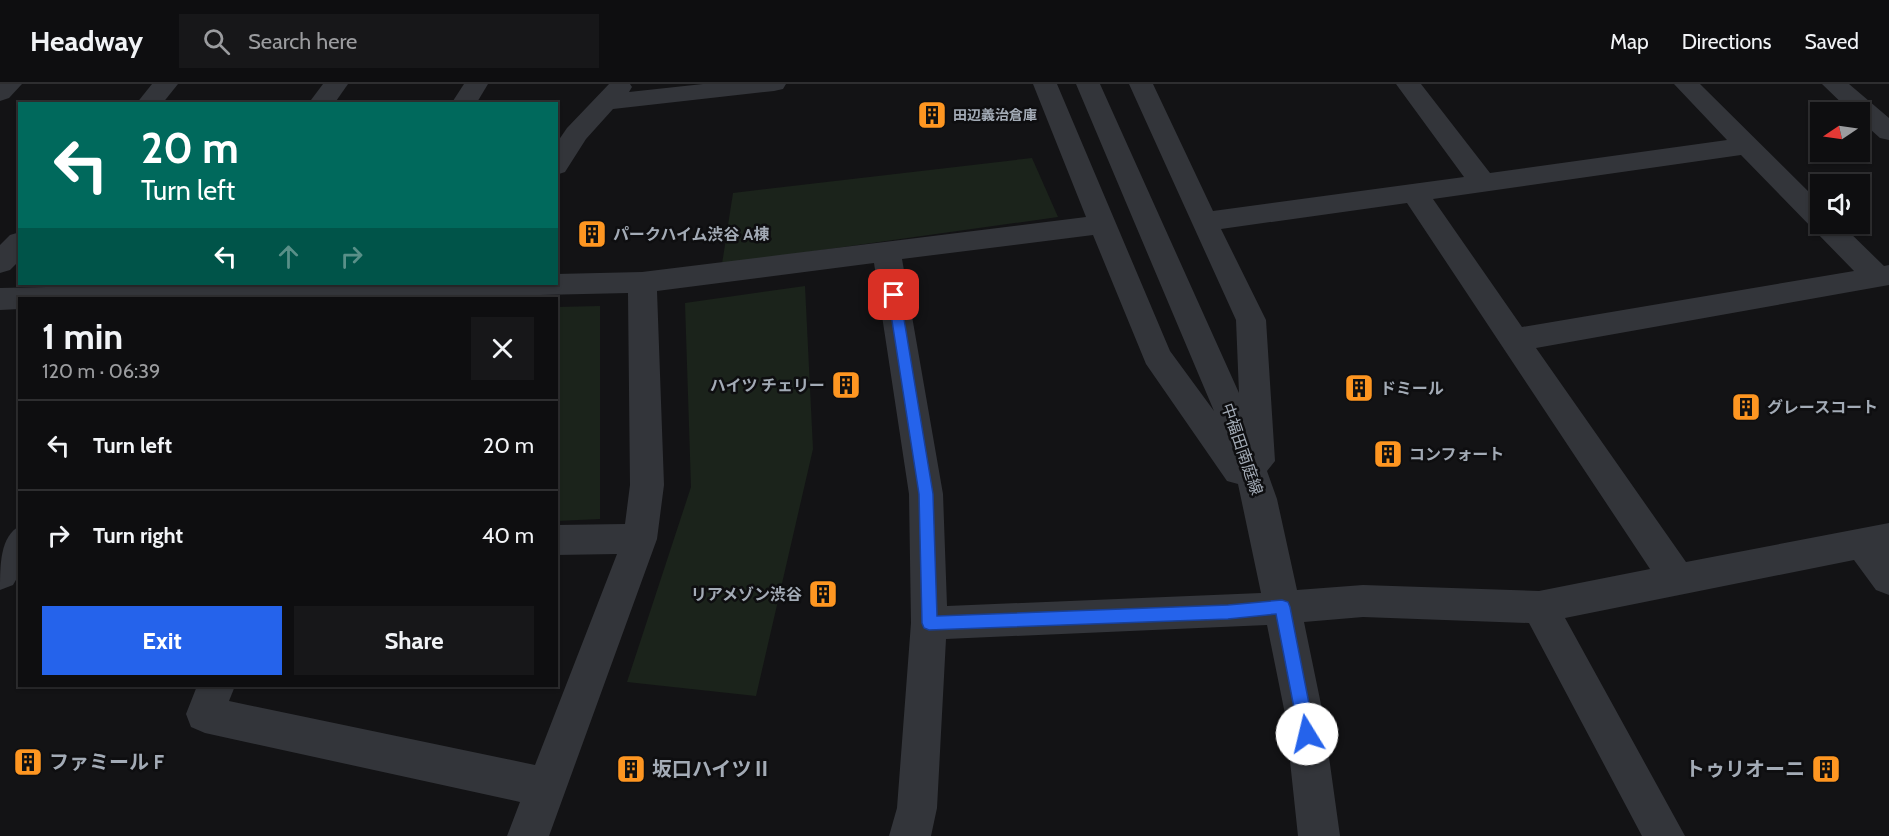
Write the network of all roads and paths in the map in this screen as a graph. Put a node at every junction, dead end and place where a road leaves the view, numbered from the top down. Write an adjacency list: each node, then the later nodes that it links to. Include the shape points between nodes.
1 (10, 84): 13 (street)
2 (166, 84): 14 (street)
3 (336, 84): 15 (street)
4 (476, 84): 16 (street)
5 (623, 84): 17 (street)
6 (774, 84): 17 (street)
7 (1045, 84): 25 (street)
8 (1088, 84): 40 (street, 中福田南庭線, via 1227,402)
9 (1141, 84): 24 (street)
10 (1408, 84): 21 (street)
11 (1686, 84): 19 (street)
12 (1834, 84): 18 (street)
13 (0, 93)
14 (150, 102)
15 (322, 102)
16 (464, 102)
17 (606, 102): 20 (street, via 576,135)
18 (1889, 132)
19 (1748, 146): 21 (street); 23 (street)
20 (558, 163)
21 (1483, 183): 22 (street)
22 (1414, 192): 24 (street); 39 (street)
23 (1810, 209)
24 (1203, 222): 40 (street, via 1251,320)
25 (1103, 224): 28 (street); 40 (street, via 1157,356)
26 (1836, 234): 30 (street)
27 (18, 244): 29 (street)
28 (886, 251): 31 (street); 48 (street, via 926,494)
29 (0, 263)
30 (1883, 276): 39 (street)
31 (642, 282): 32 (street); 41 (street, via 647,485)
32 (558, 284)
33 (485, 285): 34 (street)
34 (342, 288): 35 (street)
35 (171, 292): 36 (street)
36 (49, 297)
37 (18, 298): 38 (street)
38 (0, 299)
39 (1515, 340): 44 (street)
40 (1260, 499): 46 (street, 中福田南庭線)
41 (640, 539): 42 (street); 50 (street)
42 (558, 540)
43 (1875, 541): 44 (street); 45 (street)
44 (1677, 579): 47 (street)
45 (1889, 579)
46 (1282, 607): 47 (street, via 1363,601); 48 (street); 53 (street, 中福田南庭線, via 1304,714)
47 (1539, 607): 54 (street)
48 (929, 623): 52 (street, via 917,808)
49 (216, 687): 50 (street, via 205,714)
50 (546, 788): 51 (street)
51 (528, 836)
52 (910, 836)
53 (1320, 836)
54 (1664, 836)

